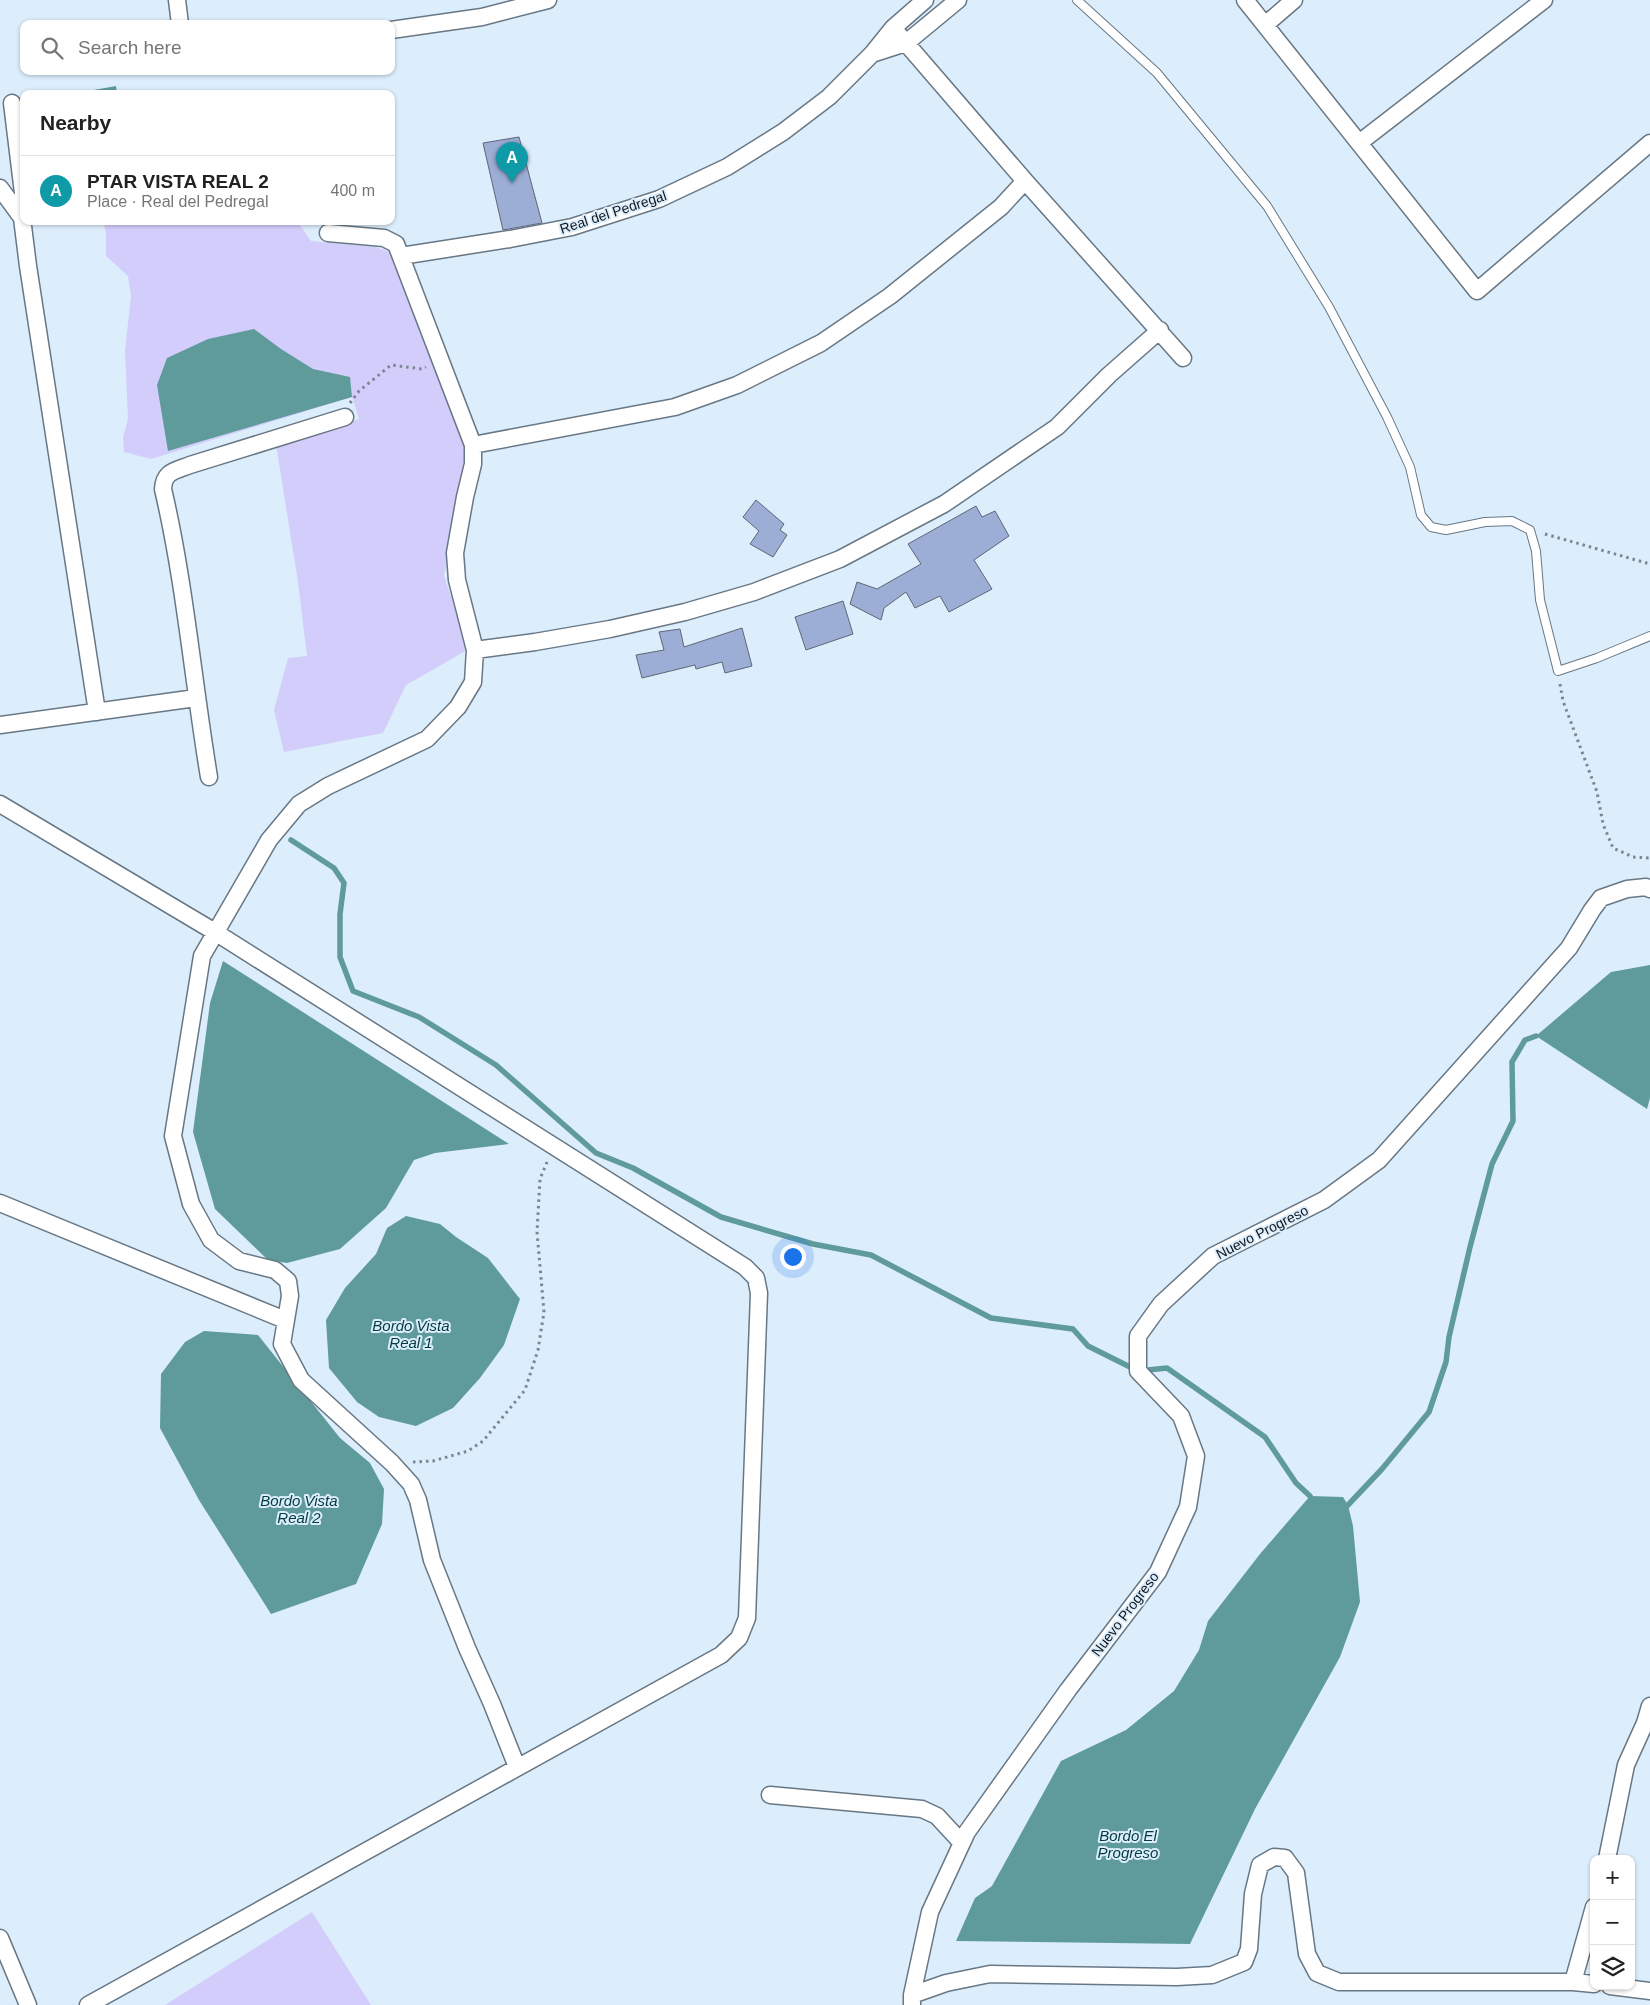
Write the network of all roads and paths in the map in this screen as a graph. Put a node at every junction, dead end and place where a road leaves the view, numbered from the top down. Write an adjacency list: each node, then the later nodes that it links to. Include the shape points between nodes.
1 (177, 0): 9 (street)
2 (548, 0): 12 (street, via 482,17)
3 (925, 0): 11 (street, Real del Pedregal)
4 (958, 0): 13 (street)
5 (1077, 0): 30 (lane, via 1157,74 1267,206 1329,307 1387,417 1410,467 1420,515 1431,526 1446,530 1485,522 1512,521)
6 (1245, 0): 10 (street)
7 (1294, 0): 10 (street)
8 (1544, 0): 17 (street)
9 (180, 20)
10 (1265, 25): 17 (street)
11 (893, 28): 13 (street); 14 (street, Real del Pedregal)
12 (395, 29)
13 (906, 42): 14 (street); 19 (street)
14 (872, 54): 24 (street, Real del Pedregal, via 829,97 783,132 727,166 659,199 572,226)
15 (12, 102): 18 (street)
16 (1650, 142): 17 (street, via 1477,292)
17 (1359, 143)
18 (20, 167)
19 (1025, 181): 25 (street); 29 (street, via 1001,207 890,296 822,343 737,385 675,407)
20 (0, 188): 21 (street)
21 (20, 215)
22 (23, 225): 36 (street)
23 (328, 233): 24 (street, via 384,238 396,244)
24 (401, 256): 27 (street)
25 (1160, 330): 26 (street); 33 (street, via 1057,427 944,504 840,559 754,592 685,612 610,629)
26 (1183, 358)
27 (440, 361): 28 (path, via 422,369 391,365 359,391 348,405); 29 (street)
28 (345, 417): 35 (street, via 190,465 169,474 164,480)
29 (473, 445): 33 (street, via 473,464 455,553 457,580)
30 (1530, 530): 31 (path); 34 (lane, via 1536,551 1540,600)
31 (1650, 564)
32 (1650, 636): 34 (lane)
33 (475, 650): 42 (street, via 473,682 458,707 427,739 328,786 299,804 268,840)
34 (1558, 671): 40 (path, via 1563,701 1597,792 1613,848 1633,857)
35 (196, 698): 36 (street); 38 (street)
36 (98, 712): 37 (street)
37 (0, 725)
38 (209, 777)
39 (0, 804): 42 (street)
40 (1650, 858)
41 (1650, 889): 50 (street, Nuevo Progreso, via 1627,889 1601,898 1569,948 1379,1160 1324,1200 1213,1256 1161,1304 1138,1336 1138,1371 1181,1416 1196,1456 1188,1506 1158,1572 1068,1690)
42 (215, 932): 45 (street, via 202,956 173,1136 191,1204 211,1240 239,1261 275,1270 288,1281 290,1296); 48 (street, via 745,1267 756,1278 759,1293 747,1618 739,1638 721,1655)
43 (546, 1163): 46 (path, via 540,1179 537,1232 544,1312 538,1350 525,1390 483,1441 468,1452 432,1461)
44 (0, 1203): 45 (street)
45 (285, 1320): 46 (street, via 282,1344 300,1380)
46 (392, 1463): 48 (street, via 411,1484 418,1500 432,1560)
47 (1650, 1706): 51 (street, via 1626,1765)
48 (517, 1767): 60 (street)
49 (770, 1795): 50 (street, via 922,1809 937,1816)
50 (962, 1843): 58 (street, Nuevo Progreso, via 930,1912)
51 (1608, 1855)
52 (1590, 1920): 54 (street)
53 (0, 1938): 59 (street)
54 (1573, 1982): 55 (street); 58 (street, via 1339,1982 1317,1974 1307,1954 1296,1873 1285,1858 1274,1857 1260,1865 1253,1894 1249,1949 1244,1962 1212,1975 990,1974 946,1983)
55 (1590, 1984)
56 (1635, 1989): 57 (street)
57 (1650, 1991)
58 (912, 2000)
59 (28, 2005)
60 (88, 2005)

